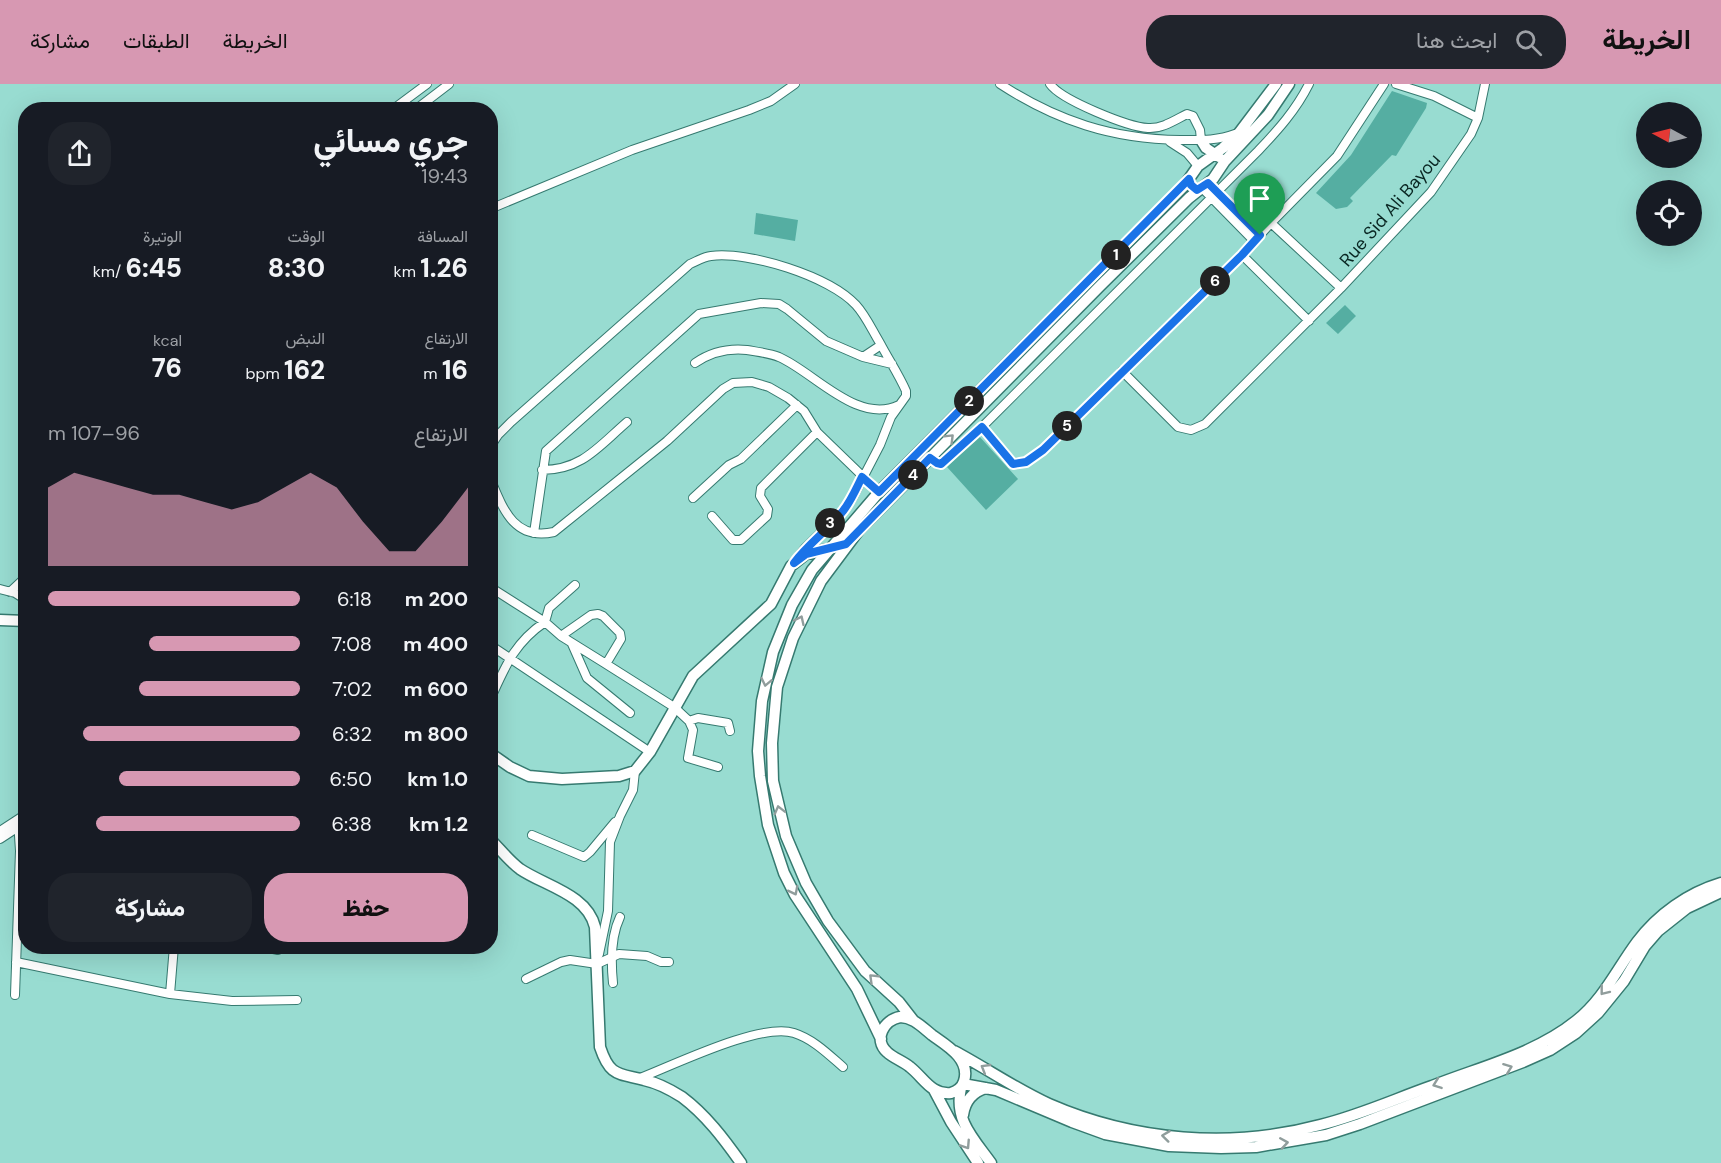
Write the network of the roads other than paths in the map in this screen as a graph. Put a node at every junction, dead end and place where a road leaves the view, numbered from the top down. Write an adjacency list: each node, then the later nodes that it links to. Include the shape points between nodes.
1 (427, 84): 12 (street)
2 (449, 84): 13 (street)
3 (795, 84): 24 (street, via 760,106 632,150)
4 (1000, 84): 16 (street, via 1085,127)
5 (1050, 84): 17 (street, via 1103,115 1142,127 1157,128 1187,114 1193,116)
6 (1276, 84): 15 (main road)
7 (1289, 84): 20 (main road, via 1263,121)
8 (1309, 84): 23 (street, via 1280,128)
9 (1384, 84): 25 (street, via 1337,156)
10 (1396, 84): 14 (street, via 1434,96)
11 (1485, 84): 14 (street, Rue Sid Ali Bayou)
12 (403, 102)
13 (425, 102)
14 (1478, 118): 28 (street, Rue Sid Ali Bayou, via 1431,192)
15 (1239, 133): 17 (street); 18 (main road)
16 (1166, 140): 17 (street); 19 (street, via 1183,149)
17 (1201, 140): 18 (main road)
18 (1215, 154): 19 (main road); 20 (main road)
19 (1198, 166): 21 (main road)
20 (1222, 166): 22 (main road)
21 (1189, 179): 22 (main road, via 1191,185); 44 (main road)
22 (1202, 187): 23 (street); 41 (main road, one-way to 22)
23 (1215, 195): 26 (street); 38 (street)
24 (498, 206)
25 (1270, 223): 26 (street); 28 (street)
26 (1257, 238): 27 (street)
27 (1242, 255): 29 (street); 34 (street)
28 (1341, 288): 29 (street, Rue Sid Ali Bayou)
29 (1309, 321): 34 (street, Rue Sid Ali Bayou, via 1205,424 1191,430 1178,427)
30 (881, 345): 31 (street); 33 (street); 40 (street, via 858,307 825,284 760,260 725,256 700,259 681,271)
31 (863, 357): 33 (street); 42 (street, via 826,341 778,304 705,312 692,318 550,446)
32 (695, 363): 36 (street, via 725,350 765,353 790,363 835,394 862,406 881,410)
33 (892, 364): 36 (street, via 906,391)
34 (1122, 371): 38 (street, via 1026,462 1013,464)
35 (797, 405): 39 (street); 46 (street); 48 (street, via 761,384 733,383 560,528)
36 (899, 405): 43 (street)
37 (627, 422): 42 (street, via 578,463)
38 (982, 427): 41 (street, via 941,464)
39 (817, 432): 43 (street); 47 (street, via 761,488 768,516 741,540 733,540)
40 (498, 435)
41 (930, 458): 49 (main road)
42 (542, 470): 48 (street)
43 (862, 477): 44 (street); 51 (street, via 842,512)
44 (879, 492): 50 (main road)
45 (498, 494): 48 (street, via 512,523)
46 (693, 498)
47 (712, 516)
48 (534, 533)
49 (846, 544): 50 (main road); 97 (main road, one-way to 49, via 865,971 813,896 786,836 773,781 772,724 782,668 813,595)
50 (830, 548): 51 (main road, via 806,554); 52 (main road)
51 (794, 563): 52 (main road, via 804,562); 68 (main road, via 771,604 693,676)
52 (812, 570): 94 (main road, one-way to 94, via 782,628 766,676 759,726 760,776 768,825 784,873 808,917)
53 (18, 584): 56 (street)
54 (575, 585): 61 (street, via 549,608)
55 (0, 589): 56 (street)
56 (10, 592): 58 (street)
57 (498, 592): 61 (street)
58 (18, 596)
59 (0, 620): 60 (main road)
60 (18, 621)
61 (545, 622): 62 (street); 65 (street)
62 (561, 636): 63 (street); 66 (street, via 591,615 603,616 621,639)
63 (572, 644): 66 (street); 69 (street, via 587,678)
64 (498, 650): 65 (street)
65 (509, 658): 67 (street); 72 (street)
66 (606, 664): 68 (street)
67 (498, 682)
68 (674, 707): 70 (street); 72 (main road)
69 (630, 713)
70 (689, 721): 71 (street, via 698,718 728,723); 74 (street, via 693,730 688,758)
71 (730, 731)
72 (650, 752): 75 (main road)
73 (498, 759): 75 (main road, via 529,776 562,779 619,776)
74 (718, 767)
75 (634, 771): 76 (street, via 633,790)
76 (620, 816): 80 (street, via 584,857); 91 (street, via 610,842 608,911)
77 (18, 824): 79 (street)
78 (18, 825): 81 (street)
79 (0, 831)
80 (532, 835)
81 (0, 838)
82 (498, 847): 91 (main road, via 513,863 587,909 595,927)
83 (1721, 883): 107 (main road, one-way to 107, via 1684,899 1655,922 1595,1002 1552,1038 1337,1121 1256,1137 1180,1137 1104,1124)
84 (1721, 892): 107 (main road, one-way to 84, via 1105,1134 1186,1148 1274,1145 1343,1130 1523,1062 1563,1041 1598,1014 1658,931 1688,908)
85 (620, 917): 88 (street)
86 (18, 930): 89 (street)
87 (173, 954): 96 (street)
88 (613, 956): 90 (street, via 627,954); 91 (street); 93 (street)
89 (16, 962): 95 (street); 96 (street)
90 (669, 962)
91 (597, 964): 92 (street, via 570,960); 103 (main road, via 602,1054 614,1072)
92 (526, 979)
93 (613, 983)
94 (857, 989): 97 (main road, via 881,1017 894,1012); 100 (main road)
95 (15, 994)
96 (170, 994): 98 (street, via 232,1000)
97 (896, 999): 99 (main road)
98 (297, 1000)
99 (913, 1020): 100 (main road, via 891,1020 884,1026); 101 (main road)
100 (881, 1039): 106 (main road, via 886,1051 909,1065)
101 (954, 1051): 104 (main road, via 965,1068); 107 (main road, one-way to 101)
102 (843, 1067): 103 (street, via 806,1038 777,1030 760,1032)
103 (639, 1079): 109 (main road, via 665,1088 689,1103 711,1123)
104 (962, 1086): 105 (main road); 106 (main road, via 951,1093); 108 (main road, via 959,1108)
105 (987, 1088): 107 (main road); 108 (main road, via 967,1101)
106 (934, 1090): 110 (main road, one-way to 110)
107 (1033, 1101)
108 (964, 1124): 111 (main road)
109 (741, 1163)
110 (978, 1163)
111 (991, 1163)

